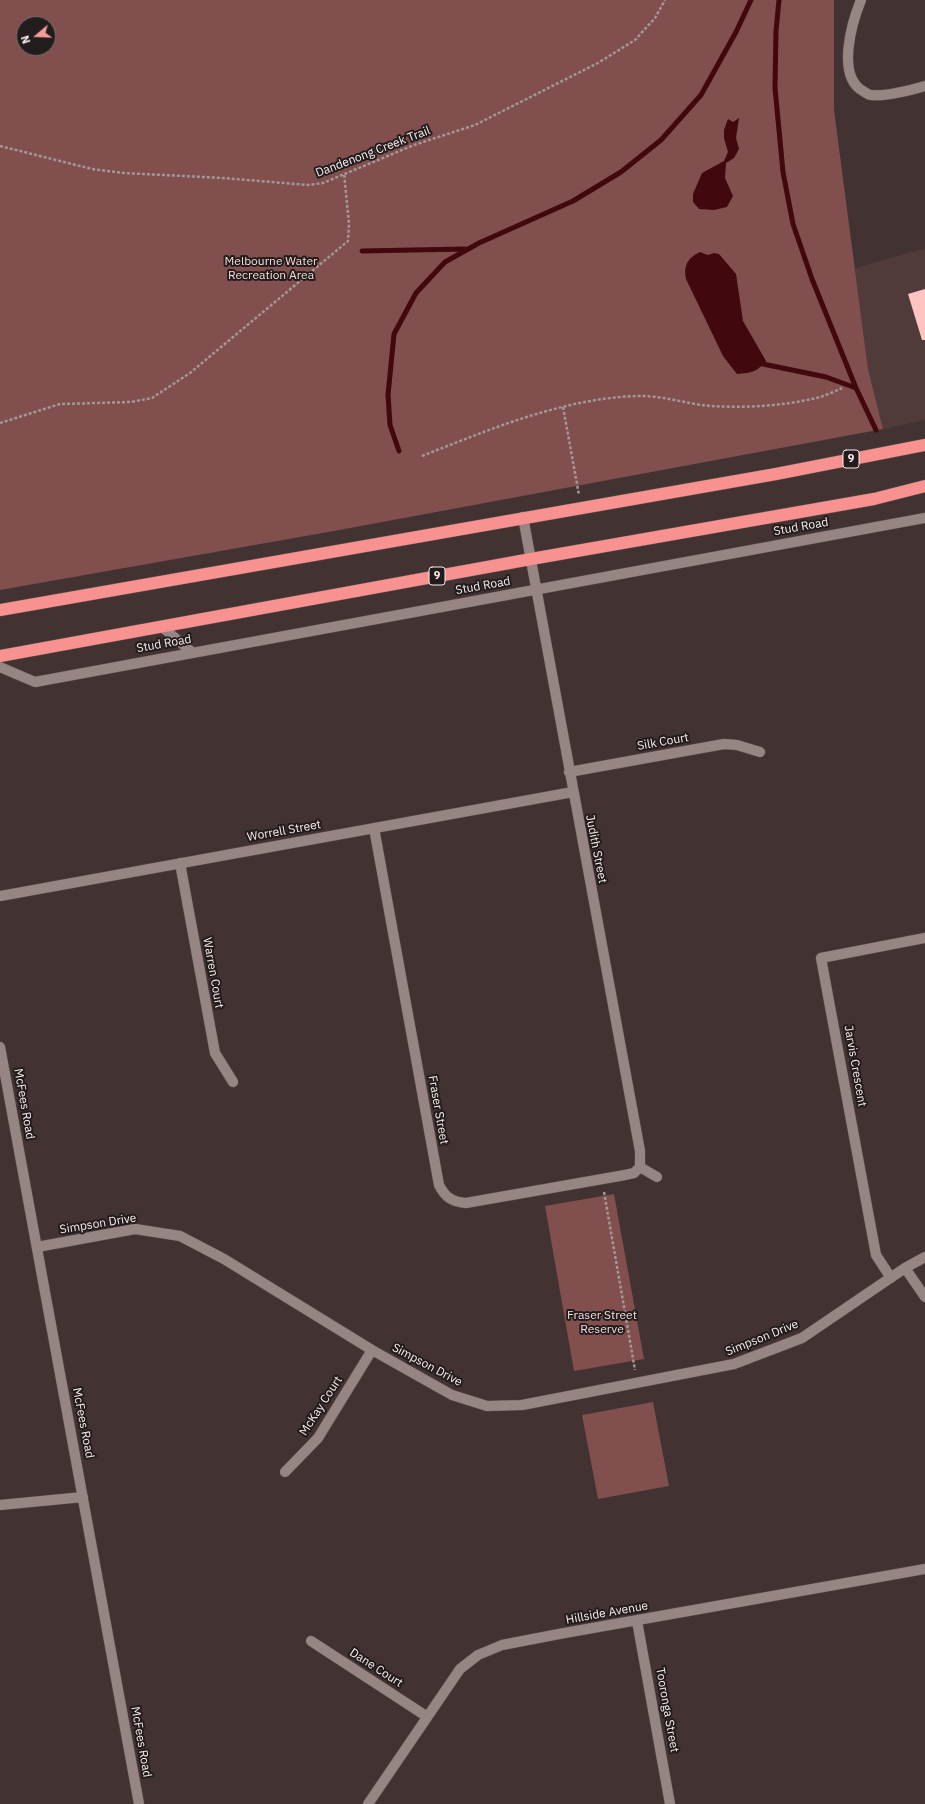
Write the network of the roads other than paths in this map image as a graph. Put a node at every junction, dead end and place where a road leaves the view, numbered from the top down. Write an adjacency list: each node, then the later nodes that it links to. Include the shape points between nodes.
1 (860, 0): 2 (street, via 853,18 848,58 850,76 858,88 870,95 904,92)
2 (925, 86)
3 (925, 445): 5 (highway, 9, via 776,474)
4 (925, 486): 7 (highway, Stud Road / 9, via 874,499)
5 (523, 517): 7 (street, Judith Street); 9 (highway, 9)
6 (925, 518): 8 (street, Stud Road)
7 (531, 559): 8 (street, Judith Street); 10 (highway, Stud Road / 9)
8 (537, 590): 11 (street, Stud Road); 15 (street, Judith Street)
9 (0, 610)
10 (161, 626): 11 (street); 12 (highway, Stud Road / 9)
11 (193, 653): 13 (street, Stud Road, via 35,682)
12 (0, 656)
13 (0, 667)
14 (760, 752): 15 (street, Silk Court, via 724,744)
15 (569, 772): 16 (street, Judith Street)
16 (573, 792): 17 (street, Worrell Street); 23 (street, Judith Street, via 640,1152)
17 (374, 828): 18 (street, Worrell Street); 23 (street, Fraser Street, via 442,1193 449,1199 466,1203 634,1173)
18 (180, 863): 19 (street, Worrell Street); 22 (street, Warren Court, via 215,1053)
19 (0, 896)
20 (925, 938): 28 (street, Jarvis Crescent, via 821,958 876,1255)
21 (0, 1047): 25 (street, McFees Road)
22 (233, 1082)
23 (640, 1167): 24 (street)
24 (657, 1177)
25 (37, 1248): 30 (street, Simpson Drive, via 135,1229 180,1236 224,1259); 32 (street, McFees Road)
26 (925, 1257): 27 (street, Simpson Drive)
27 (905, 1268): 28 (street, Simpson Drive); 29 (street)
28 (891, 1278): 30 (street, Simpson Drive, via 802,1338 734,1364 522,1405 487,1406 452,1395)
29 (925, 1297)
30 (372, 1350): 31 (street, McKay Court, via 318,1438)
31 (285, 1472)
32 (83, 1497): 33 (street); 38 (street, McFees Road)
33 (0, 1505)
34 (925, 1569): 35 (street, Hillside Avenue)
35 (637, 1621): 37 (street, Hillside Avenue, via 502,1645 478,1655 460,1668); 40 (street, Tooronga Street)
36 (311, 1641): 37 (street, Dane Court)
37 (426, 1716): 39 (street, Hillside Avenue)
38 (139, 1804)
39 (368, 1804)
40 (670, 1804)

